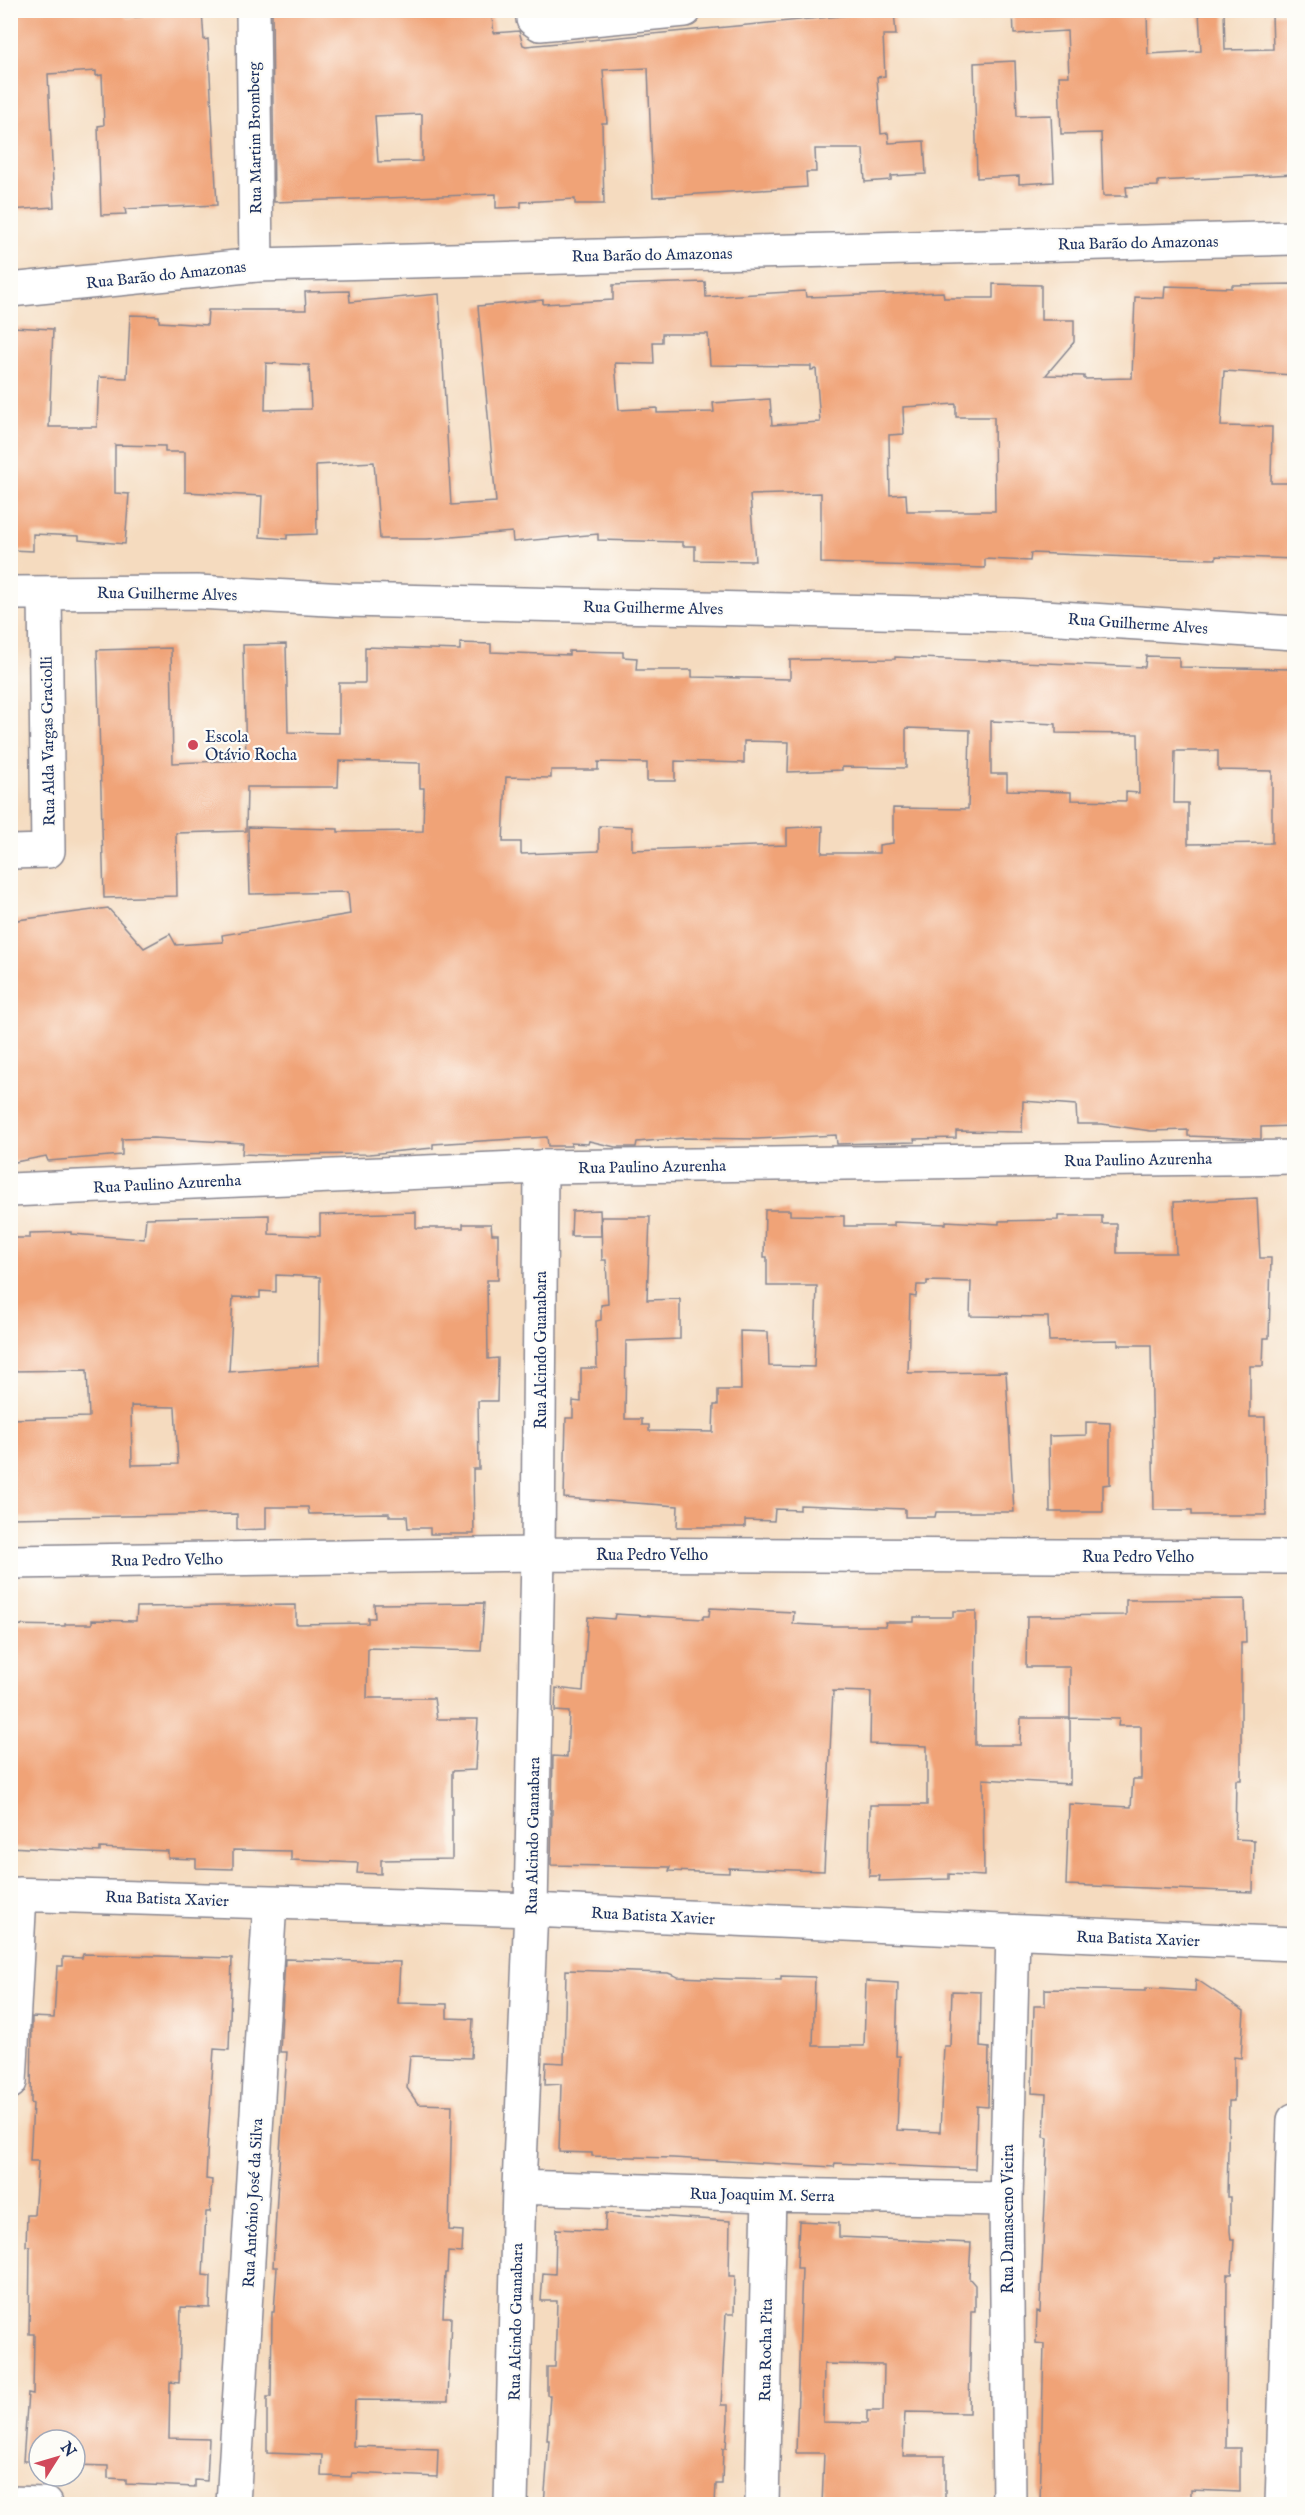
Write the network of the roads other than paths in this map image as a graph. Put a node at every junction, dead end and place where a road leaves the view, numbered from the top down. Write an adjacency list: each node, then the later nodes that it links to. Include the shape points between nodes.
1 (253, 10): 5 (street, Rua Martim Bromberg)
2 (533, 10): 3 (street, via 533,19 540,24)
3 (686, 10)
4 (1294, 238): 5 (street, Rua Barão do Amazonas)
5 (256, 265): 6 (street, Rua Barão do Amazonas)
6 (10, 290)
7 (10, 593): 8 (street, Rua Guilherme Alves)
8 (45, 593): 9 (street, Rua Guilherme Alves, via 196,592 347,600 1013,615); 10 (street, Rua Alda Vargas Graciolli, via 48,851)
9 (1294, 633)
10 (10, 852)
11 (1294, 1157): 12 (street, Rua Paulino Azurenha)
12 (541, 1167): 13 (street, Rua Paulino Azurenha); 14 (street, Rua Alcindo Guanabara)
13 (10, 1190)
14 (538, 1554): 15 (street, Rua Pedro Velho); 16 (street, Rua Pedro Velho); 19 (street, Rua Alcindo Guanabara)
15 (1294, 1557)
16 (10, 1562)
17 (15, 1894): 18 (street, Rua Batista Xavier); 22 (street)
18 (270, 1902): 19 (street, Rua Batista Xavier); 29 (street, Rua Antônio José da Silva)
19 (531, 1910): 20 (street, Rua Batista Xavier); 24 (street, Rua Alcindo Guanabara)
20 (1013, 1933): 21 (street, Rua Batista Xavier); 26 (street, Rua Damasceno Vieira)
21 (1294, 1944)
22 (10, 2082)
23 (1294, 2120): 33 (street)
24 (519, 2187): 25 (street, Rua Joaquim M. Serra); 30 (street, Rua Alcindo Guanabara)
25 (769, 2195): 26 (street, Rua Joaquim M. Serra); 31 (street, Rua Rocha Pita)
26 (1006, 2199): 32 (street, Rua Damasceno Vieira)
27 (10, 2503): 28 (street)
28 (45, 2505)
29 (233, 2505)
30 (511, 2505)
31 (762, 2505)
32 (1009, 2505)
33 (1282, 2505)

